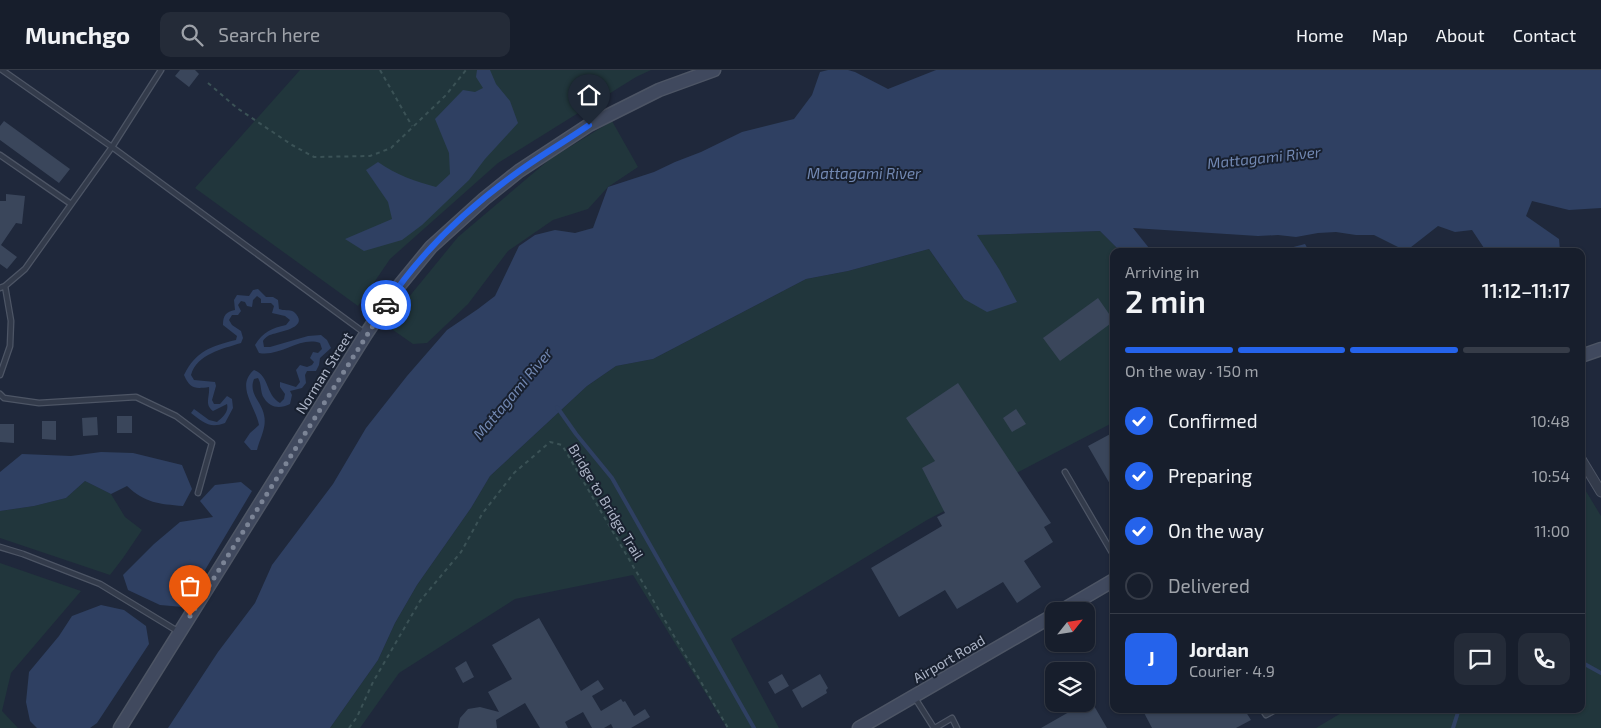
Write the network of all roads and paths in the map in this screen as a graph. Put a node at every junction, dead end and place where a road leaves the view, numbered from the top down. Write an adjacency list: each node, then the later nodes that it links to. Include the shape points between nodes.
1 (2, 70): 8 (lane)
2 (161, 70): 8 (lane)
3 (380, 70): 7 (path)
4 (466, 70): 7 (path)
5 (714, 70): 12 (street, Norman Street, via 659,90 589,125 519,171 431,248 394,292)
6 (208, 83): 7 (path, via 237,108 314,157 370,156 391,148)
7 (413, 127)
8 (112, 147): 10 (lane); 12 (lane)
9 (0, 155): 10 (lane)
10 (72, 204): 11 (lane, via 26,269)
11 (3, 287): 15 (lane, via 12,321 10,346)
12 (366, 334): 26 (street, Norman Street)
13 (1601, 349): 14 (street)
14 (1585, 355)
15 (0, 375)
16 (0, 394): 20 (lane, via 4,398 39,403 136,397 176,416 212,443)
17 (1585, 466): 19 (street)
18 (1065, 472): 22 (lane)
19 (1601, 492)
20 (198, 493)
21 (0, 547): 26 (lane, via 100,584)
22 (1110, 549)
23 (1110, 582): 24 (street)
24 (1076, 602)
25 (1045, 620): 27 (street, Airport Road)
26 (180, 632): 29 (street, Norman Street)
27 (914, 696): 28 (street, Airport Road); 32 (lane)
28 (863, 727)
29 (120, 728)
30 (349, 728): 31 (path, Bridge to Bridge Trail, via 420,601 461,552 482,514 514,473 550,442 562,445)
31 (728, 728)
32 (935, 728): 33 (lane, via 952,718)
33 (958, 728)

